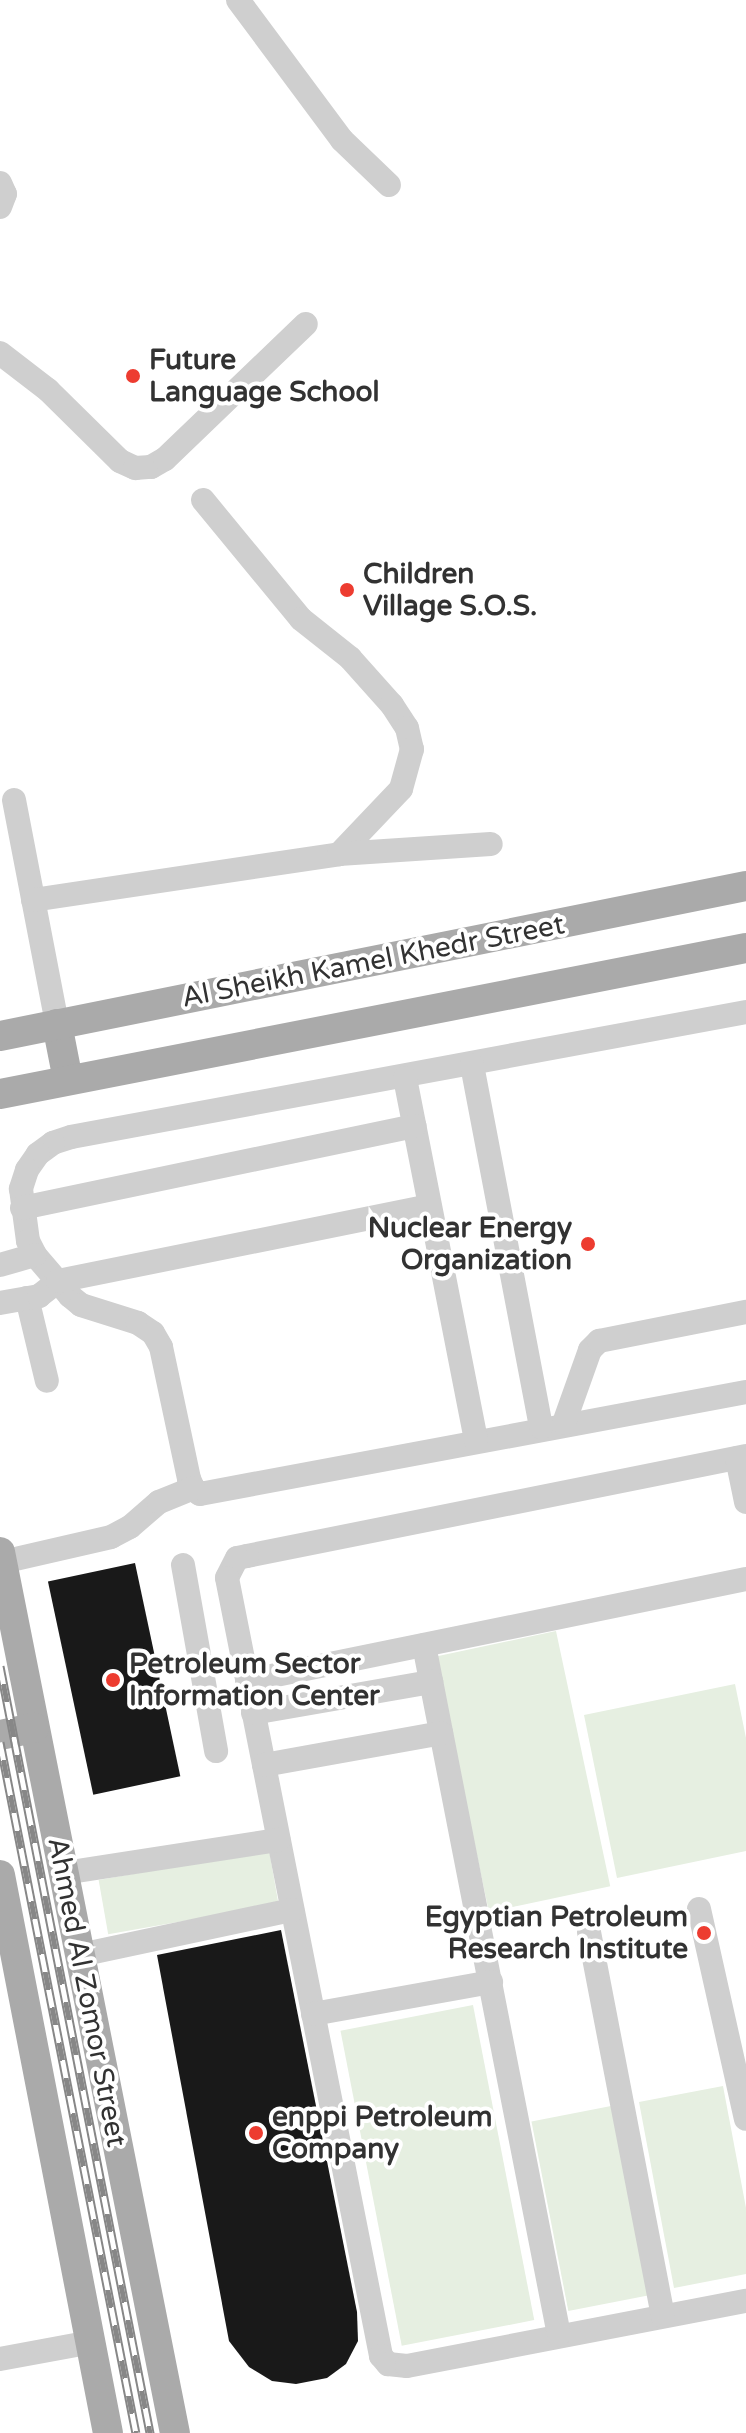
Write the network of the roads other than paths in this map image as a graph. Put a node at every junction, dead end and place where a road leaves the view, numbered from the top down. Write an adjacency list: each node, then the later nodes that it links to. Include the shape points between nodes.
1 (238, 0): 3 (street, via 342,140)
2 (0, 183): 4 (street, via 5,194)
3 (389, 185)
4 (0, 207)
5 (306, 324): 6 (street, via 151,467 135,468 120,461 48,390)
6 (0, 353)
7 (203, 500): 10 (street, via 301,619 350,658 407,728 412,749 401,789)
8 (14, 800): 12 (street)
9 (491, 844): 10 (street)
10 (339, 854): 12 (street)
11 (746, 886): 15 (main road, Al Sheikh Kamel Khedr Street)
12 (33, 900): 15 (street)
13 (746, 948): 19 (main road, Al Sheikh Kamel Khedr Street)
14 (746, 1012): 17 (street)
15 (57, 1024): 16 (main road, Al Sheikh Kamel Khedr Street); 19 (main road)
16 (0, 1036)
17 (472, 1065): 18 (street); 32 (street)
18 (405, 1078): 21 (street); 23 (street, via 53,1143 27,1170)
19 (68, 1080): 20 (main road, Al Sheikh Kamel Khedr Street)
20 (0, 1094)
21 (415, 1126): 22 (street); 23 (street)
22 (430, 1206): 26 (street); 33 (street)
23 (22, 1208): 24 (street)
24 (35, 1255): 25 (street); 26 (street)
25 (0, 1265)
26 (58, 1281): 27 (street, via 45,1293); 35 (street, via 81,1305 153,1333 166,1362)
27 (27, 1298): 28 (street); 30 (street)
28 (0, 1303)
29 (746, 1312): 32 (street, via 599,1341)
30 (47, 1381)
31 (746, 1392): 32 (street)
32 (552, 1426): 33 (street)
33 (476, 1440): 35 (street, via 210,1493)
34 (742, 1457): 36 (street); 41 (street, via 237,1558 227,1578)
35 (193, 1488): 37 (street, via 159,1502 111,1537)
36 (746, 1502)
37 (1, 1557): 44 (main road, Ahmed Al Zomor Street)
38 (183, 1565): 43 (street, via 214,1740)
39 (746, 1579): 40 (street)
40 (424, 1645): 41 (street); 42 (street)
41 (247, 1681): 43 (street)
42 (431, 1682): 43 (street); 45 (street)
43 (254, 1716): 47 (street)
44 (34, 1728): 46 (main road); 49 (main road, Ahmed Al Zomor Street)
45 (441, 1733): 47 (street); 55 (street)
46 (0, 1735)
47 (264, 1765): 48 (street)
48 (278, 1840): 49 (street); 52 (street)
49 (64, 1873): 54 (main road, Ahmed Al Zomor Street)
50 (0, 1875): 61 (main road)
51 (699, 1909): 57 (street)
52 (292, 1910): 54 (street); 56 (street)
53 (589, 1932): 59 (street)
54 (80, 1955): 64 (main road, Ahmed Al Zomor Street)
55 (491, 1982): 56 (street); 60 (street)
56 (313, 2014): 60 (street, via 381,2356 397,2367)
57 (746, 2119)
58 (746, 2301): 59 (street)
59 (663, 2316): 60 (street)
60 (559, 2335)
61 (92, 2342): 62 (street); 63 (main road)
62 (0, 2359)
63 (108, 2433)
64 (175, 2433)

